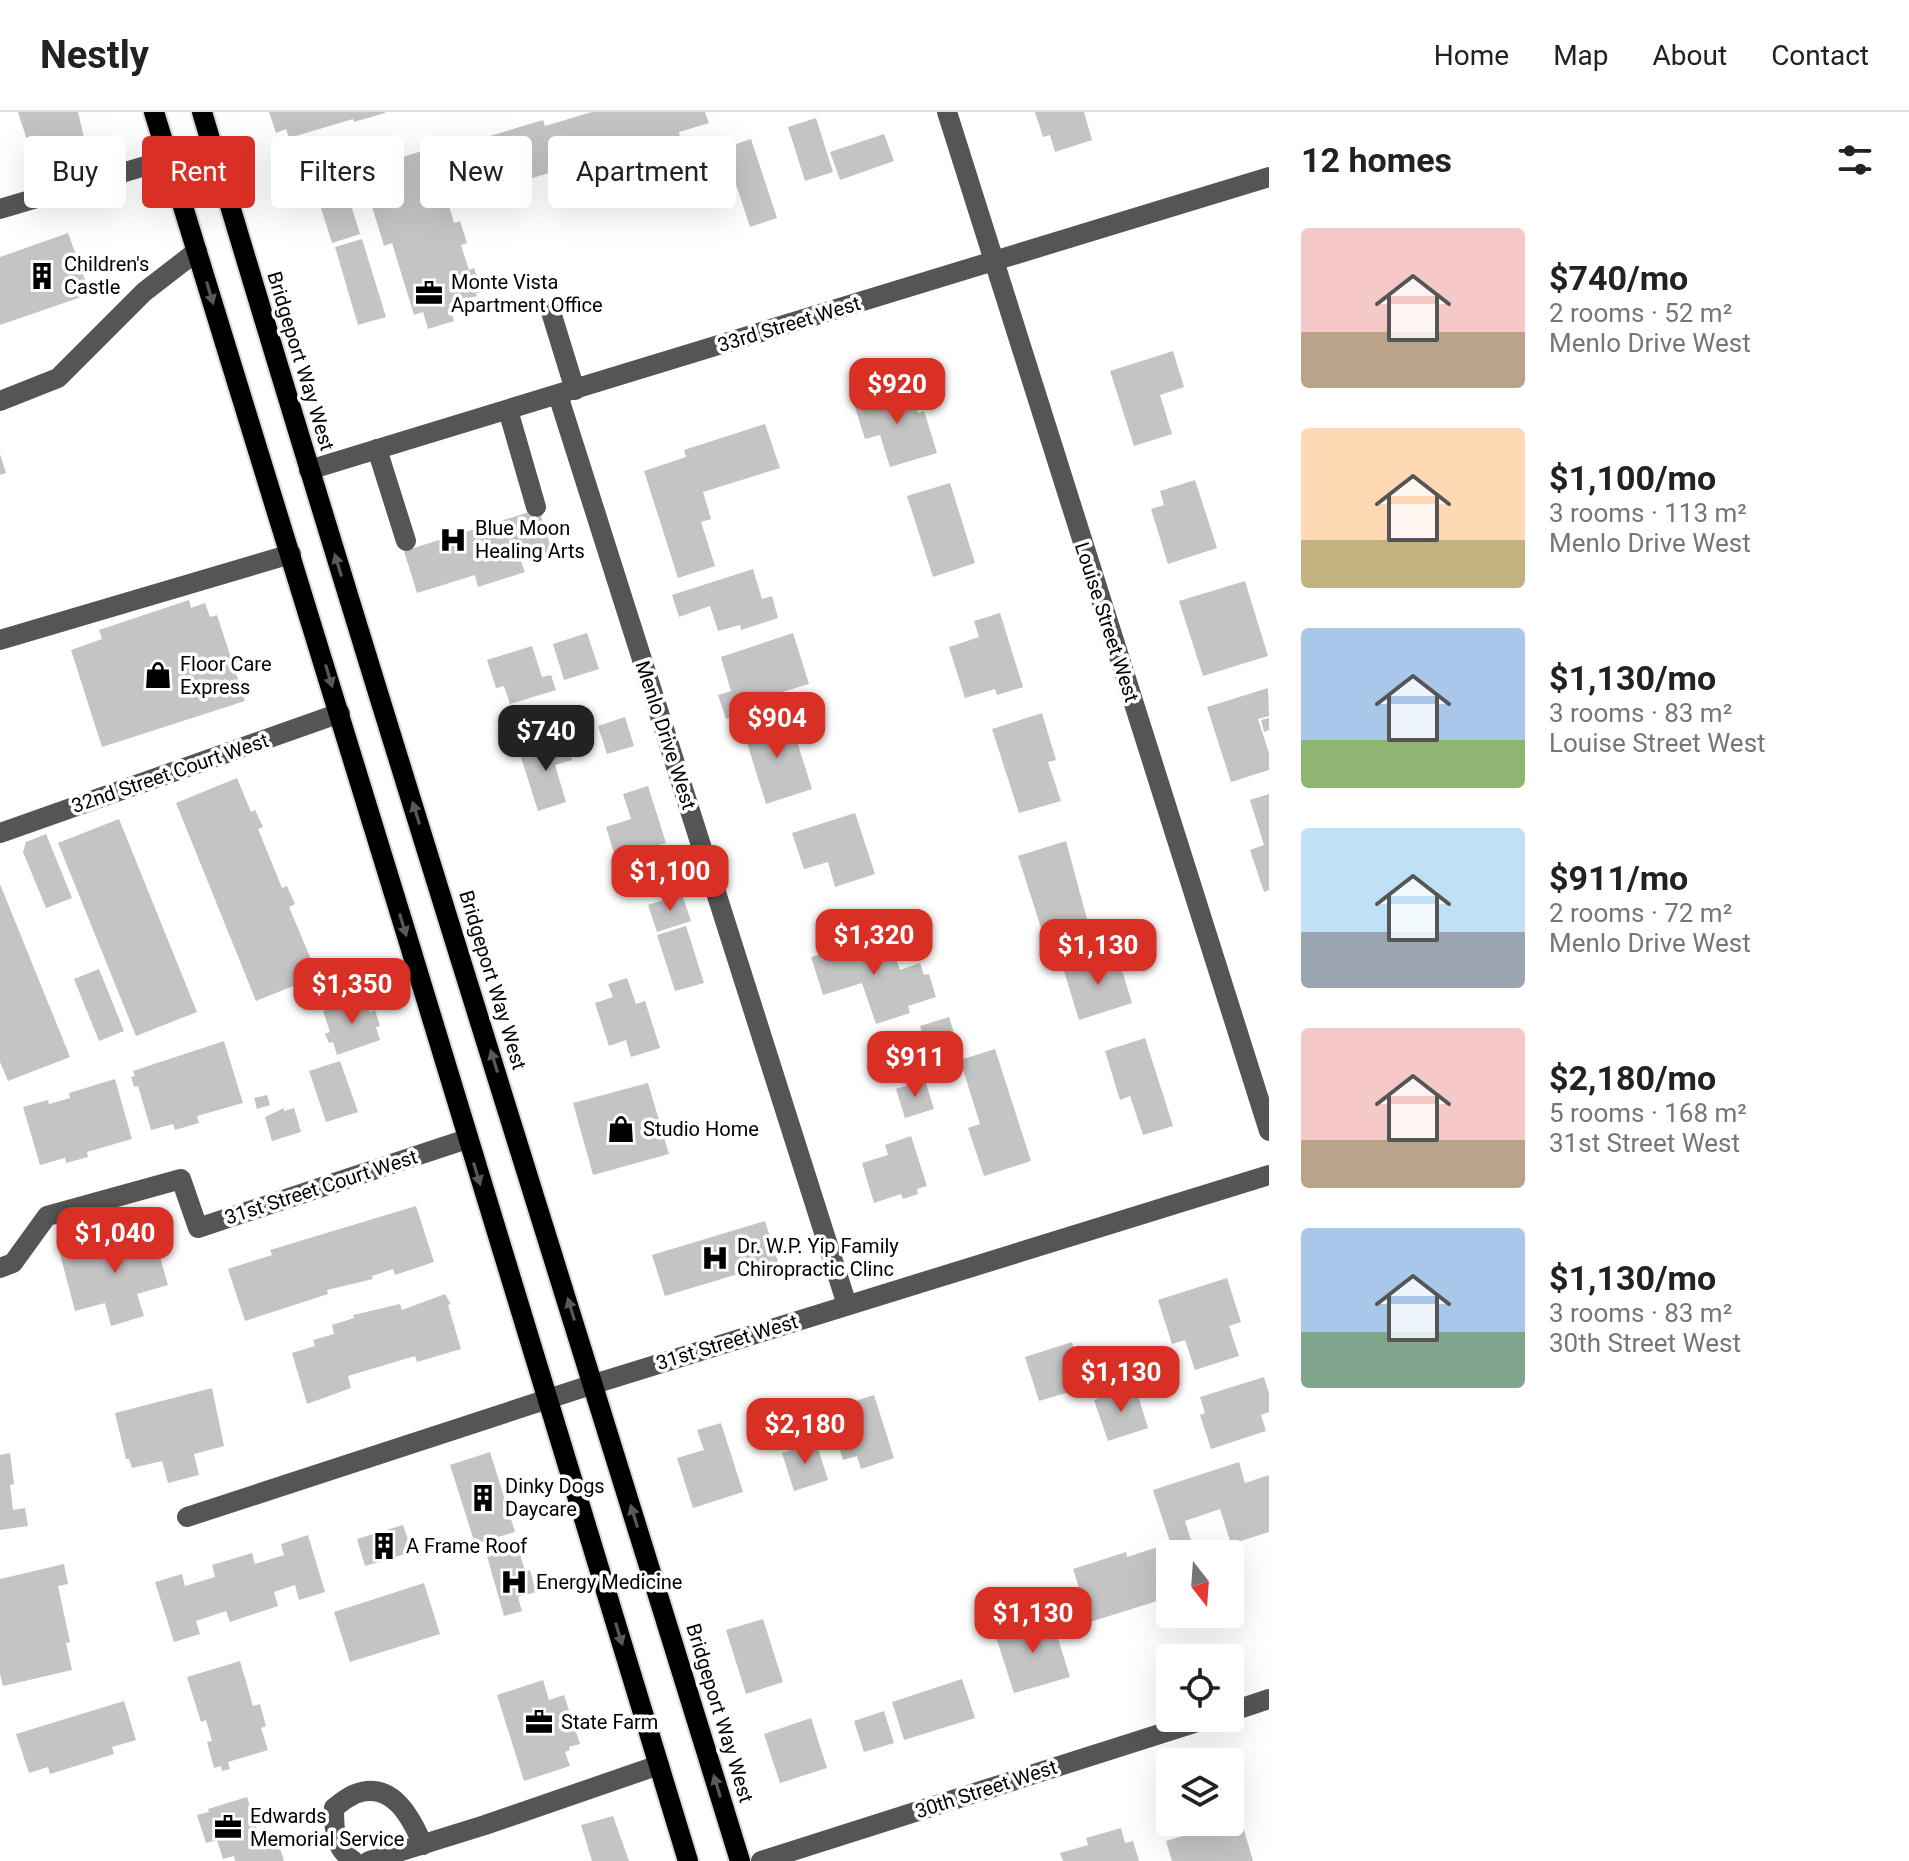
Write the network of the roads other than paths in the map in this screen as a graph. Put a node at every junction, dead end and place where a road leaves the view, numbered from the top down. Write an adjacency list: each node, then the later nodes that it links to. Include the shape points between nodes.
1 (154, 112): 4 (main road)
2 (202, 112): 16 (main road, Bridgeport Way West)
3 (947, 112): 10 (street, Louise Street West)
4 (162, 136)
5 (142, 167): 8 (street)
6 (1269, 177): 10 (street, 33rd Street West)
7 (184, 208): 9 (main road)
8 (0, 209)
9 (197, 251): 13 (street, via 144,292 58,378); 19 (main road, one-way to 19)
10 (993, 262): 12 (street, 33rd Street West); 23 (street, Louise Street West)
11 (551, 312): 12 (street, Menlo Drive West)
12 (567, 392): 14 (street, 33rd Street West); 27 (street, Menlo Drive West)
13 (0, 401)
14 (508, 410): 15 (street, 33rd Street West); 17 (street)
15 (377, 449): 16 (street, 33rd Street West); 18 (street)
16 (309, 470): 28 (main road, Bridgeport Way West, one-way to 16)
17 (536, 507)
18 (406, 541)
19 (291, 554): 20 (street); 21 (main road, one-way to 21)
20 (0, 640)
21 (340, 713): 22 (street, 32nd Street Court West); 24 (main road, one-way to 24)
22 (0, 833)
23 (1269, 1131)
24 (467, 1139): 26 (street, 31st Street Court West, via 198,1228 181,1179 47,1216 13,1263); 29 (main road, one-way to 29)
25 (1269, 1175): 27 (street, 31st Street West)
26 (0, 1268)
27 (847, 1305): 28 (street, 31st Street West)
28 (594, 1384): 29 (street, 31st Street West); 39 (main road, Bridgeport Way West, one-way to 28)
29 (546, 1399): 30 (street, 31st Street West); 34 (main road, one-way to 34)
30 (187, 1517)
31 (1269, 1699): 32 (street)
32 (1244, 1707)
33 (1166, 1732): 40 (street, 30th Street West)
34 (659, 1765): 35 (street); 38 (main road)
35 (423, 1845): 36 (street, via 400,1802 378,1791 355,1794 334,1808 333,1831 342,1854); 37 (street)
36 (354, 1861)
37 (369, 1861)
38 (688, 1861)
39 (740, 1861)
40 (761, 1861)

